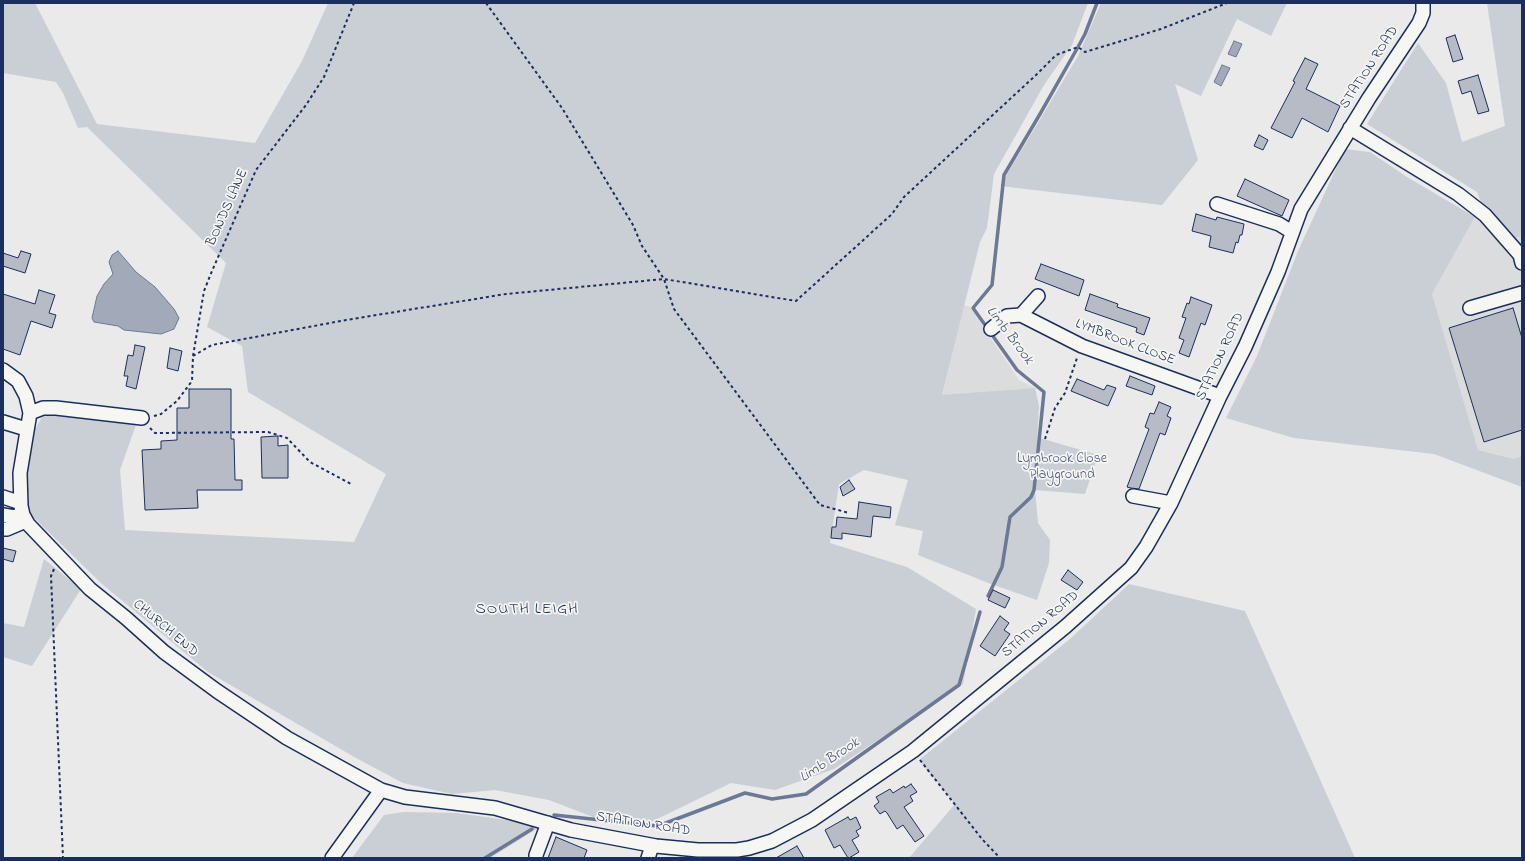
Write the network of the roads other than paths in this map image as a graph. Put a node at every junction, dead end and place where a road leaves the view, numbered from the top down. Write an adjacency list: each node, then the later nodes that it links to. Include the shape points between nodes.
1 (1423, 3): 2 (street, STATION ROAD, via 1419,23)
2 (1350, 128): 4 (street, STATION ROAD, via 1301,209); 5 (street, via 1458,194 1485,215 1520,255)
3 (1217, 204): 4 (street, via 1279,224)
4 (1292, 232): 12 (street, STATION ROAD, via 1245,347)
5 (1522, 263)
6 (1522, 293): 8 (street)
7 (1038, 296): 9 (street)
8 (1470, 308)
9 (1021, 315): 10 (street, via 1007,316); 12 (street, LYMBROOK CLOSE, via 1082,346)
10 (991, 329)
11 (3, 370): 13 (street, via 18,380 26,396)
12 (1220, 396): 19 (street, STATION ROAD)
13 (30, 413): 14 (street, via 42,408 56,408); 16 (street)
14 (142, 418)
15 (3, 422): 16 (street)
16 (26, 429): 20 (street, via 20,473)
17 (1133, 496): 19 (street)
18 (3, 498): 20 (street)
19 (1171, 503): 25 (street, STATION ROAD, via 1131,568 1065,627 913,751 812,820 772,841 749,848)
20 (23, 512): 21 (street, via 15,517); 22 (street, via 7,529); 23 (street, CHURCH END, via 90,589 164,652 287,738)
21 (3, 516)
22 (3, 529)
23 (381, 790): 24 (street, STATION ROAD, via 405,797 495,808); 26 (street)
24 (548, 823): 25 (street, STATION ROAD); 27 (street)
25 (650, 852)
26 (332, 858)
27 (536, 858)

